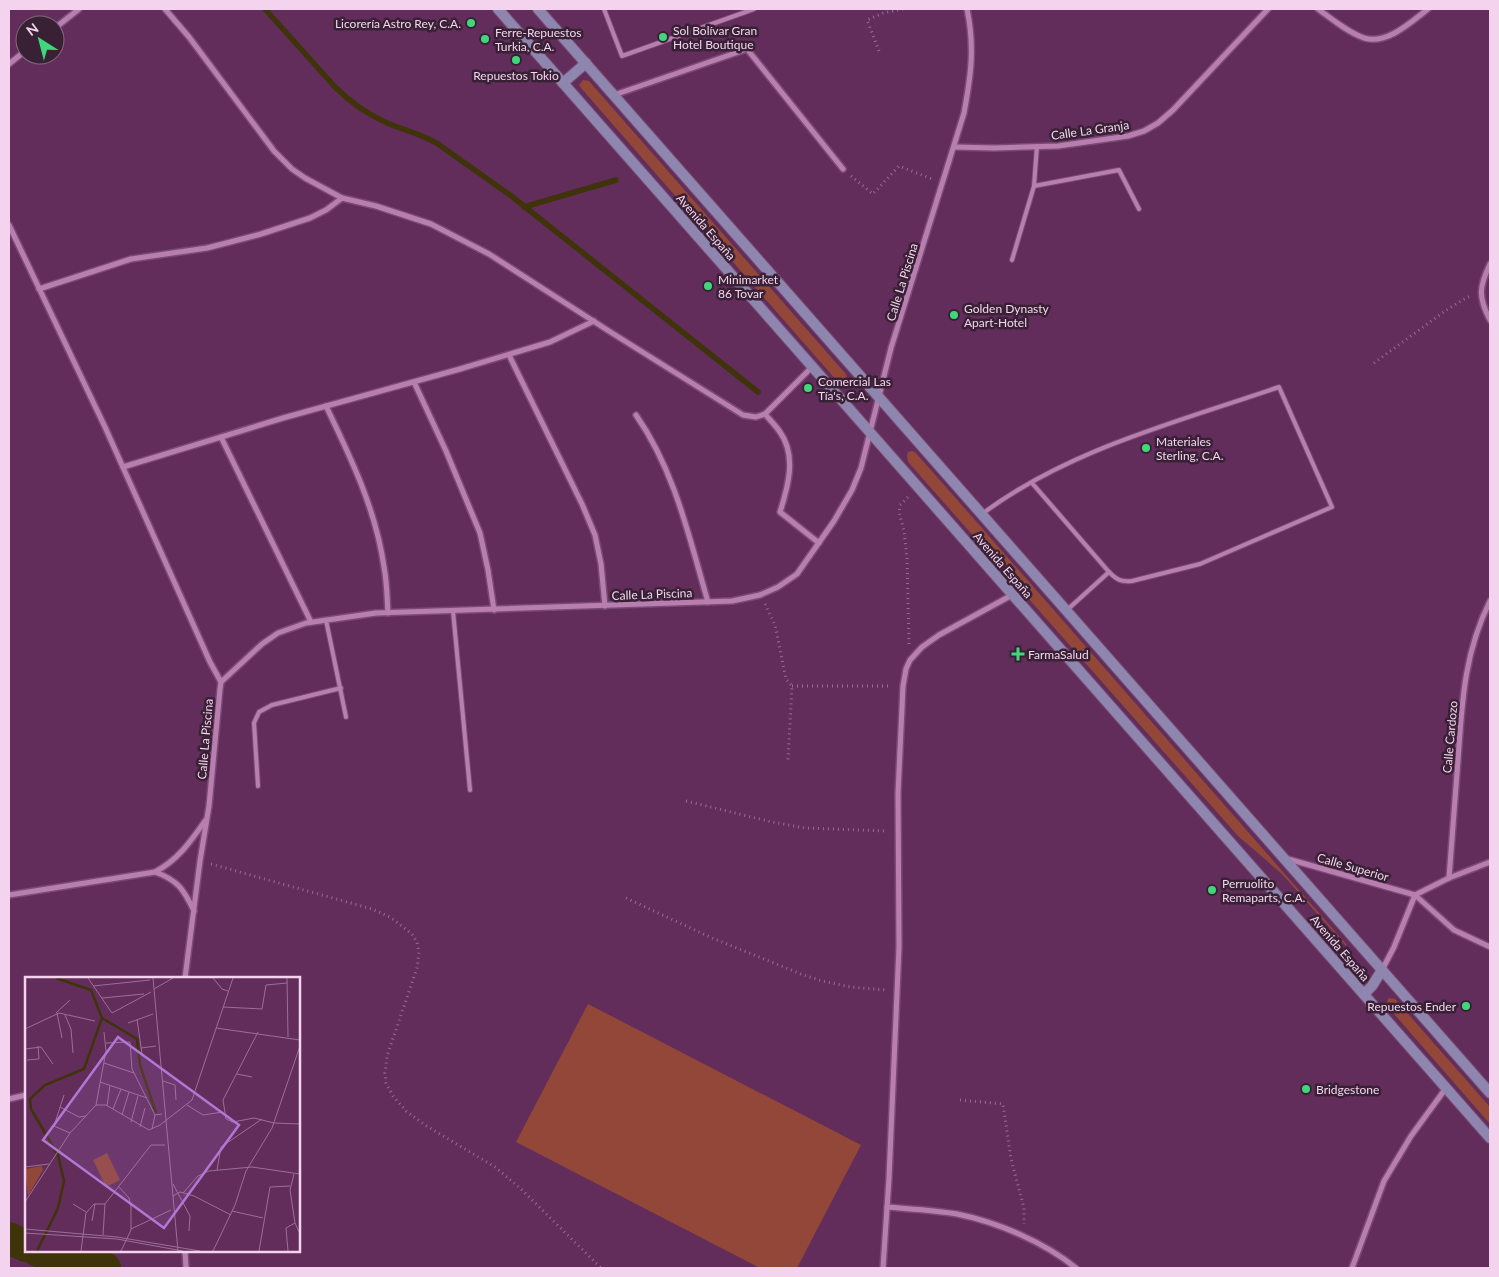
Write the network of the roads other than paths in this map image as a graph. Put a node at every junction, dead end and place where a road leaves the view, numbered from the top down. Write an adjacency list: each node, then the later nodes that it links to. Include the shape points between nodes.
1 (79, 9): 13 (street)
2 (165, 9): 21 (street, via 274,150 292,169)
3 (498, 9): 15 (main road, Avenida España)
4 (538, 9): 14 (main road, Avenida España)
5 (604, 9): 12 (lane, via 622,56)
6 (734, 9): 12 (lane)
7 (754, 9): 12 (lane)
8 (967, 9): 17 (street, Calle La Piscina, via 971,28 971,78)
9 (1268, 9): 18 (street, Calle La Granja, via 1158,123 1128,136)
10 (1318, 9): 11 (street, via 1355,34 1372,39 1390,35)
11 (1428, 9)
12 (736, 15)
13 (65, 20)
14 (586, 63): 15 (main road); 16 (main road, Avenida España)
15 (563, 83): 30 (main road, Avenida España)
16 (614, 95): 19 (street, via 747,49); 32 (main road, Avenida España)
17 (954, 146): 18 (street, Calle La Granja); 32 (street, Calle La Piscina)
18 (1037, 146): 20 (lane)
19 (843, 170)
20 (1034, 186): 22 (lane, via 1119,170); 24 (lane)
21 (342, 198): 26 (street, via 310,218 261,234 207,248 131,259); 28 (street, via 439,228 489,254)
22 (1139, 209)
23 (9, 225): 26 (street)
24 (1012, 260)
25 (1490, 264): 27 (street, via 1481,284 1481,298)
26 (39, 289): 38 (street)
27 (1490, 320)
28 (594, 321): 29 (street, via 550,342); 35 (street, via 742,414 756,417)
29 (509, 355): 31 (street); 46 (street, via 595,535 602,564)
30 (812, 367): 35 (street); 36 (main road, Avenida España)
31 (414, 382): 33 (street); 47 (street, via 480,533)
32 (879, 396): 36 (street, Calle La Piscina); 40 (main road, Avenida España)
33 (326, 406): 37 (street); 50 (street, via 350,456 377,531)
34 (636, 414): 45 (street, via 666,466)
35 (765, 414): 41 (street, via 786,442 788,453 788,489 780,512)
36 (870, 432): 41 (street, Calle La Piscina, via 852,490); 43 (main road, Avenida España)
37 (221, 437): 38 (street); 52 (street)
38 (123, 467): 53 (street)
39 (1032, 483): 40 (lane); 42 (lane); 42 (lane, via 1112,444 1279,387 1332,507 1200,564 1123,582)
40 (982, 514): 48 (main road, Avenida España)
41 (818, 543): 45 (street, Calle La Piscina, via 797,574 778,587 732,601)
42 (1110, 572): 48 (lane)
43 (1012, 594): 69 (main road, Avenida España); 75 (street, via 922,647 906,669 898,794 897,990)
44 (1490, 601): 62 (street, Calle Cardozo, via 1470,652 1465,676)
45 (708, 602): 46 (street, Calle La Piscina)
46 (605, 606): 47 (street, Calle La Piscina)
47 (494, 610): 49 (street, Calle La Piscina)
48 (1067, 610): 59 (main road, Avenida España)
49 (453, 611): 50 (street, Calle La Piscina); 57 (lane)
50 (388, 613): 51 (street, Calle La Piscina)
51 (326, 620): 52 (street, Calle La Piscina); 54 (lane)
52 (312, 622): 53 (street, Calle La Piscina, via 278,633)
53 (221, 682): 58 (street, Calle La Piscina)
54 (340, 688): 55 (lane); 56 (lane, via 272,705 259,712 254,723)
55 (346, 717)
56 (258, 786)
57 (470, 790)
58 (207, 819): 61 (street, via 183,851); 65 (street, Calle La Piscina)
59 (1285, 859): 64 (street, Calle Superior); 67 (main road, Avenida España)
60 (1490, 862): 62 (street)
61 (156, 872): 63 (street); 65 (street, via 178,884)
62 (1449, 878): 64 (street)
63 (9, 895)
64 (1415, 895): 66 (street, via 1454,930); 67 (street)
65 (194, 911): 68 (street, Calle La Piscina)
66 (1490, 947)
67 (1382, 970): 69 (main road); 71 (main road, Avenida España)
68 (184, 977)
69 (1364, 994): 70 (main road, Avenida España)
70 (1446, 1088): 74 (main road, Avenida España); 80 (street, via 1384,1181)
71 (1490, 1093)
72 (25, 1094): 73 (street)
73 (9, 1099)
74 (1490, 1138)
75 (887, 1207): 78 (street); 79 (street, via 978,1219 1035,1241)
76 (185, 1252): 77 (street)
77 (186, 1268)
78 (883, 1268)
79 (1076, 1268)
80 (1352, 1268)

